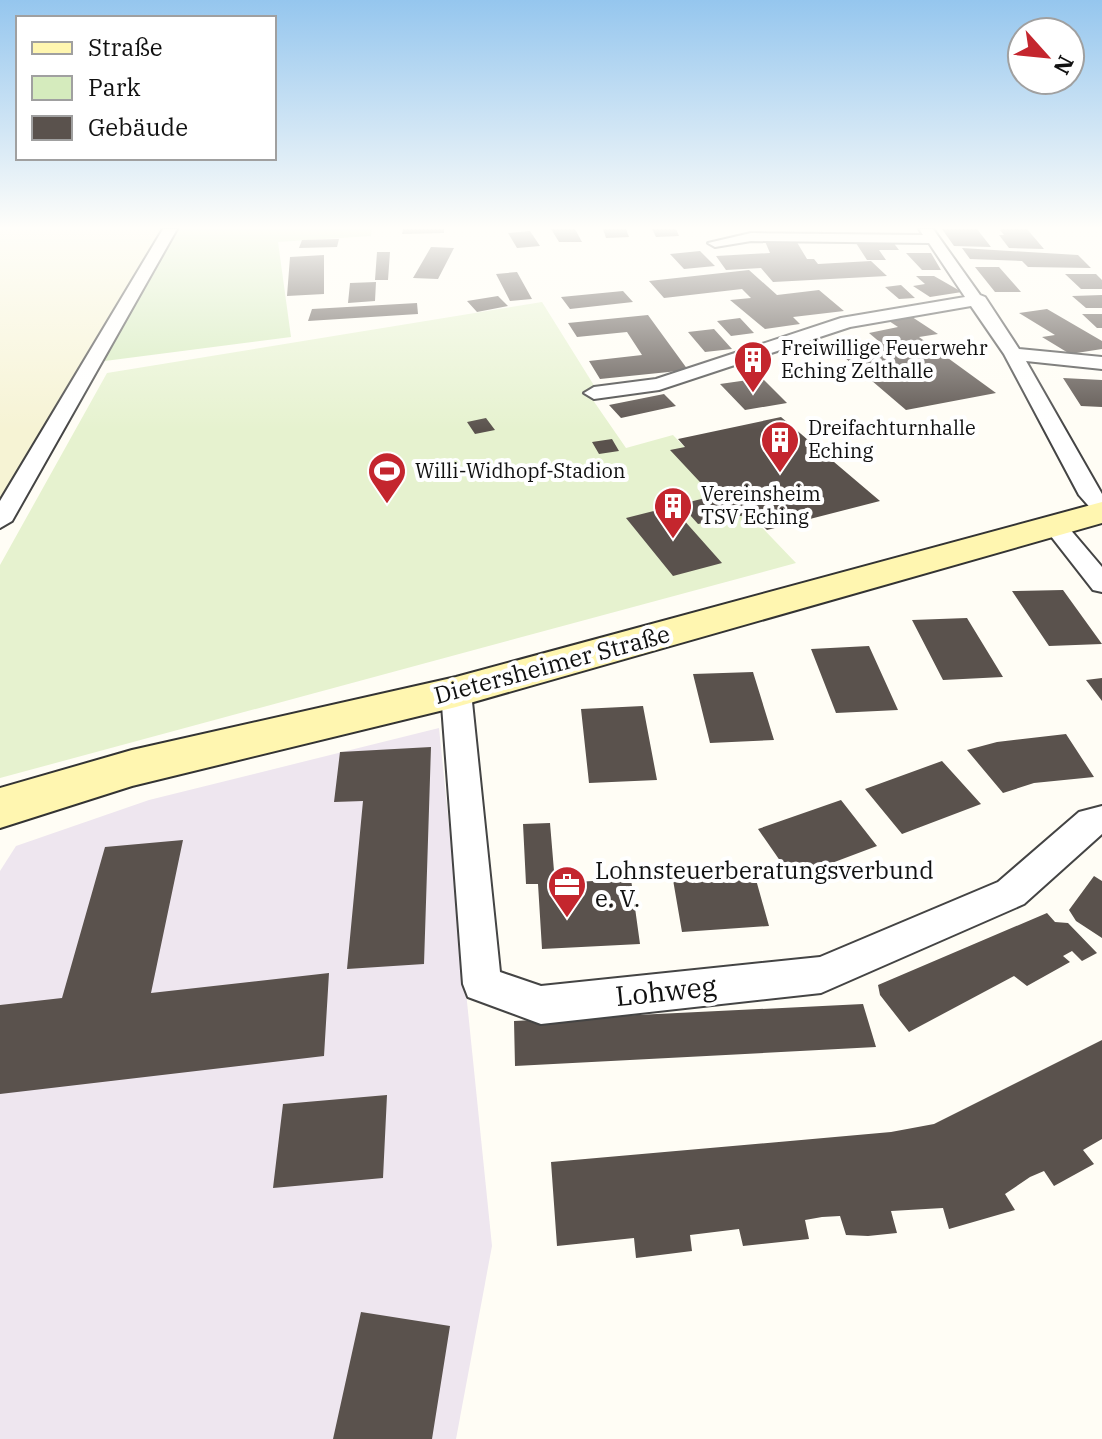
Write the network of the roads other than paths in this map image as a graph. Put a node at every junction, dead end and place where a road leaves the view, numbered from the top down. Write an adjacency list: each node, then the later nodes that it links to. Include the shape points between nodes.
1 (131, 296): 8 (street)
2 (976, 296): 3 (street)
3 (979, 300): 4 (street); 6 (street, via 847,322 659,384)
4 (1013, 354): 5 (street); 7 (street)
5 (1102, 363)
6 (594, 393)
7 (1102, 509): 9 (street, Dietersheimer Straße)
8 (0, 521)
9 (1055, 526): 10 (street); 11 (street, Dietersheimer Straße)
10 (1102, 584)
11 (456, 692): 12 (street, Dietersheimer Straße, via 132,768); 13 (street, Lohweg, via 482,984 541,1005 821,975 1011,893 1091,822)
12 (0, 808)
13 (1102, 820)

